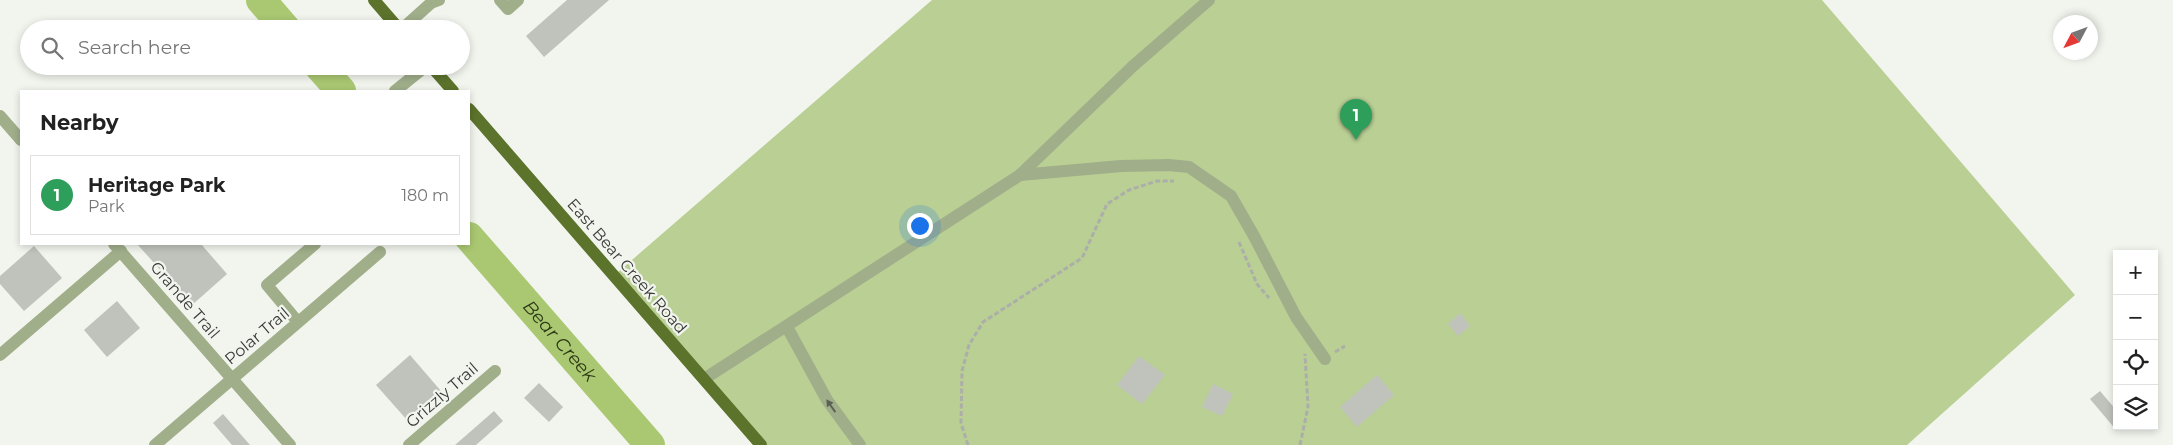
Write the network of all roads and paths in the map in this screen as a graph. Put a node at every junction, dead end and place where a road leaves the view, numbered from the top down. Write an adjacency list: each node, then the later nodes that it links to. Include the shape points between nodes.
1 (374, 0): 6 (main road)
2 (439, 0): 7 (street)
3 (500, 0): 4 (street, via 508,8)
4 (518, 0)
5 (1209, 0): 16 (street, via 1133,66)
6 (393, 20)
7 (411, 20)
8 (415, 75): 10 (street)
9 (440, 75): 11 (main road)
10 (397, 90)
11 (452, 90)
12 (470, 110): 30 (main road, East Bear Creek Road)
13 (0, 116): 14 (street)
14 (5, 131): 15 (street)
15 (20, 139)
16 (1020, 175): 24 (street); 27 (street, via 1121,166 1188,167 1231,196 1296,317)
17 (1183, 182): 36 (path, via 1158,181 1129,190 1107,204 1082,258 983,322 969,345 962,371 961,423)
18 (1237, 236): 22 (path, via 1257,284)
19 (314, 245): 23 (street, via 267,285)
20 (117, 247): 26 (street); 29 (street, Grande Trail)
21 (380, 252): 23 (street, Polar Trail)
22 (1273, 302)
23 (298, 322): 29 (street, Polar Trail)
24 (787, 327): 30 (street); 35 (street, one-way to 24, via 827,400)
25 (1304, 349): 37 (path, via 1308,407)
26 (0, 356)
27 (1326, 359)
28 (496, 370): 33 (street, Grizzly Trail)
29 (231, 379): 31 (street, Polar Trail); 32 (street, Grande Trail)
30 (704, 379): 34 (main road, East Bear Creek Road)
31 (155, 445)
32 (290, 445)
33 (409, 445)
34 (761, 445)
35 (860, 445)
36 (968, 445)
37 (1300, 445)

